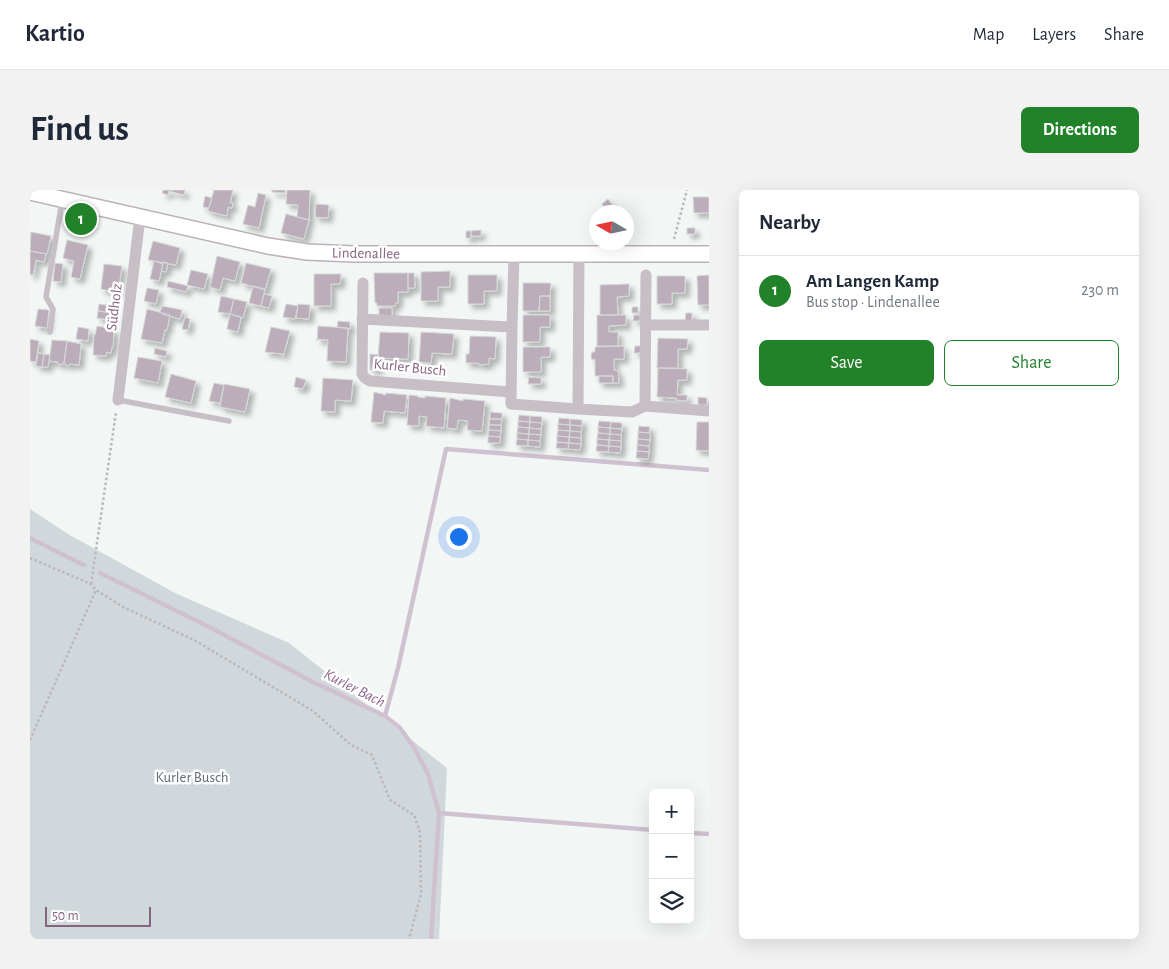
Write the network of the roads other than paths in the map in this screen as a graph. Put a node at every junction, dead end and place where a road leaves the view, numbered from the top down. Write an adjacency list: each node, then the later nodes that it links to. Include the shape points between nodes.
1 (30, 192): 2 (main road, Lindenallee)
2 (63, 199): 3 (main road, Lindenallee); 13 (lane, via 46,297 53,309)
3 (140, 217): 4 (main road, Lindenallee, via 307,252); 15 (street, Südholz)
4 (514, 254): 5 (main road, Lindenallee); 12 (street)
5 (579, 254): 6 (main road, Lindenallee); 17 (street)
6 (709, 254)
7 (646, 275): 10 (street)
8 (363, 283): 9 (street, Kurler Busch)
9 (362, 319): 12 (street); 14 (street, Kurler Busch, via 362,374 370,381)
10 (646, 325): 11 (street); 16 (street)
11 (709, 325)
12 (512, 327): 14 (street)
13 (50, 332)
14 (511, 392): 17 (street, via 511,404)
15 (118, 400): 19 (lane)
16 (645, 406): 17 (street, via 632,412); 18 (street)
17 (578, 409)
18 (709, 411)
19 (229, 421)

